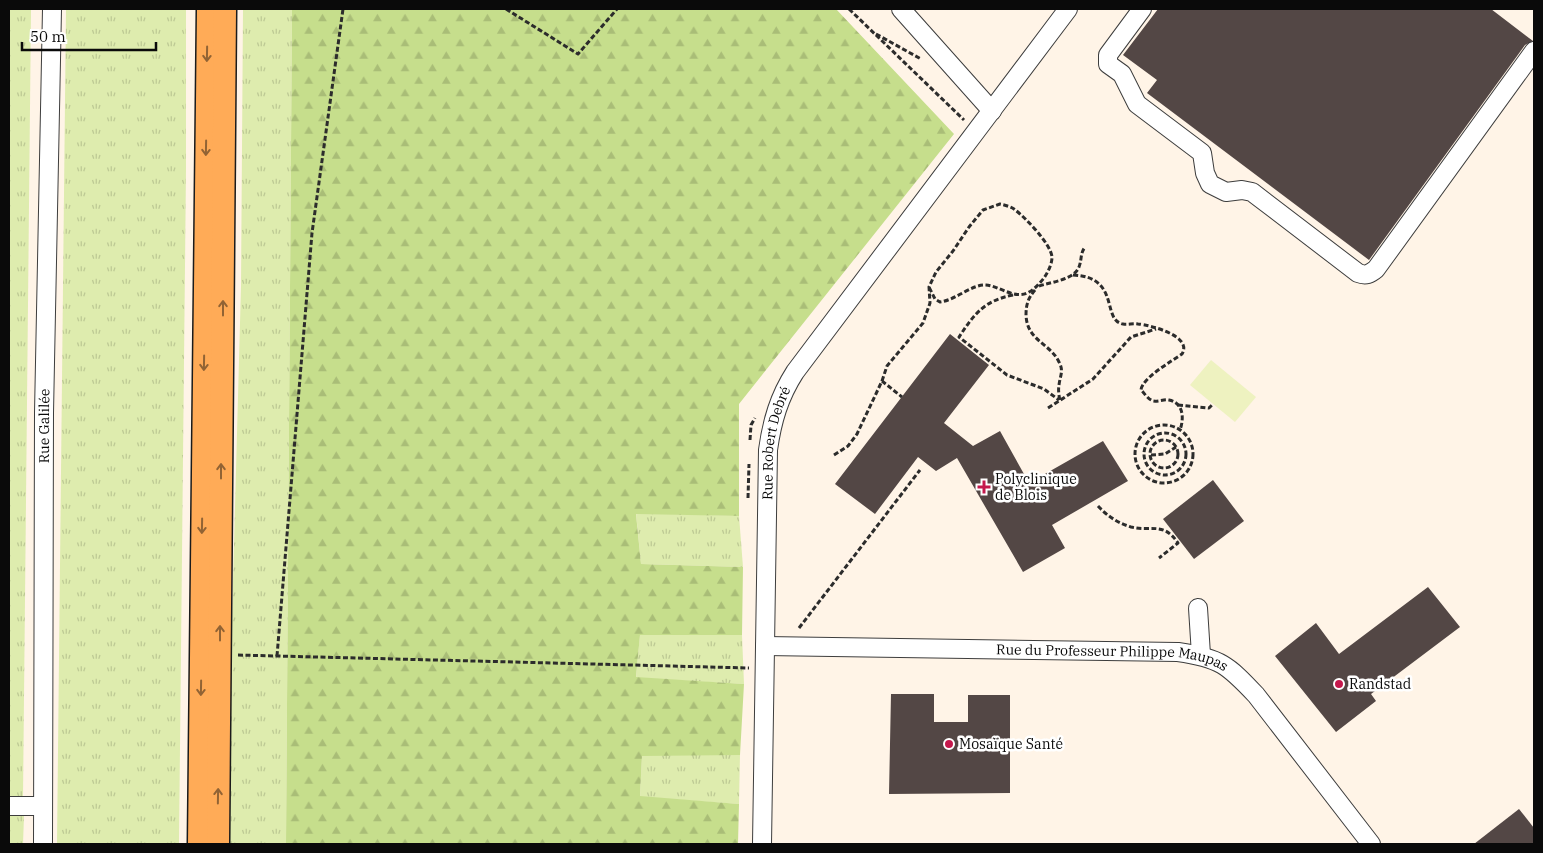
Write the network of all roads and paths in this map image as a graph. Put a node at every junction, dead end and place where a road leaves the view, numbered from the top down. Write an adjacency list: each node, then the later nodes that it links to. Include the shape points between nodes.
1 (52, 9): 55 (street, Rue Galilée, via 44,422)
2 (208, 9): 57 (main road, one-way to 57)
3 (225, 9): 50 (main road, one-way to 3)
4 (343, 9): 52 (path, via 312,233)
5 (506, 9): 6 (path, via 578,54)
6 (617, 9)
7 (849, 9): 11 (path)
8 (901, 9): 13 (street)
9 (1068, 9): 14 (street, Rue Robert Debré)
10 (1142, 9): 12 (street, via 1107,58 1108,64 1122,74 1137,104 1202,153 1210,184 1226,192 1252,192 1363,275 1376,269)
11 (872, 32): 13 (path, via 926,62); 15 (path)
12 (1534, 51)
13 (948, 61): 14 (street)
14 (992, 111): 49 (street, Rue Robert Debré, via 784,390 776,409 768,450)
15 (965, 121)
16 (1085, 247): 17 (path)
17 (1074, 275): 18 (path); 21 (path, via 1094,278 1102,286 1112,314 1122,324 1138,323)
18 (1038, 286): 19 (path, via 1048,272 1052,258 1049,248 1014,209 1000,204 983,210 936,272); 20 (path, via 1026,294); 24 (path, via 1029,296 1026,306 1027,323 1034,337 1060,364)
19 (929, 287): 20 (path, via 940,302 950,301 984,285); 22 (path, via 930,303 923,323 887,366)
20 (1016, 294): 24 (path, via 983,307 960,337 1007,375 1044,389)
21 (1157, 329): 24 (path, via 1130,337 1093,379); 26 (path, via 1176,336 1184,351 1148,378 1141,390 1154,401 1170,400)
22 (882, 381): 23 (path); 36 (path, via 857,434 848,446)
23 (902, 397)
24 (1060, 401): 27 (path)
25 (1213, 404): 26 (path, via 1209,408)
26 (1178, 405): 29 (path, via 1183,422)
27 (1048, 408)
28 (756, 417): 33 (path, via 751,426)
29 (1180, 430): 32 (path); 43 (path, via 1161,425 1144,433 1138,441 1135,459)
30 (1158, 434): 31 (path); 34 (path, via 1169,433); 42 (path, via 1150,439 1144,452 1144,459)
31 (1161, 441): 35 (path); 37 (path, via 1153,446)
32 (1190, 441): 34 (path); 43 (path, via 1193,456 1186,474 1169,483 1151,481)
33 (750, 444)
34 (1184, 444): 40 (path, via 1186,460)
35 (1176, 447): 37 (path, via 1164,454); 39 (path)
36 (834, 454)
37 (1151, 455): 39 (path, via 1154,463 1162,468 1171,467)
38 (749, 462): 44 (path)
39 (1176, 462): 40 (path)
40 (1183, 466): 42 (path, via 1165,476)
41 (920, 470): 48 (path)
42 (1151, 470): 43 (path)
43 (1145, 476)
44 (748, 499)
45 (1098, 506): 46 (path, via 1120,523 1172,534 1178,543)
46 (1159, 558)
47 (1198, 608): 51 (street)
48 (799, 628)
49 (765, 646): 51 (street, Rue du Professeur Philippe Maupas, via 1178,652); 59 (street, Rue Robert Debré)
50 (220, 655): 52 (path); 58 (main road, one-way to 50)
51 (1201, 655): 60 (street, Rue du Professeur Philippe Maupas, via 1221,662 1256,695)
52 (277, 656): 53 (path, via 751,668)
53 (751, 662)
54 (9, 806): 55 (street)
55 (43, 806): 56 (street, Rue Galilée)
56 (43, 844)
57 (199, 844)
58 (218, 844)
59 (762, 844)
60 (1371, 844)

